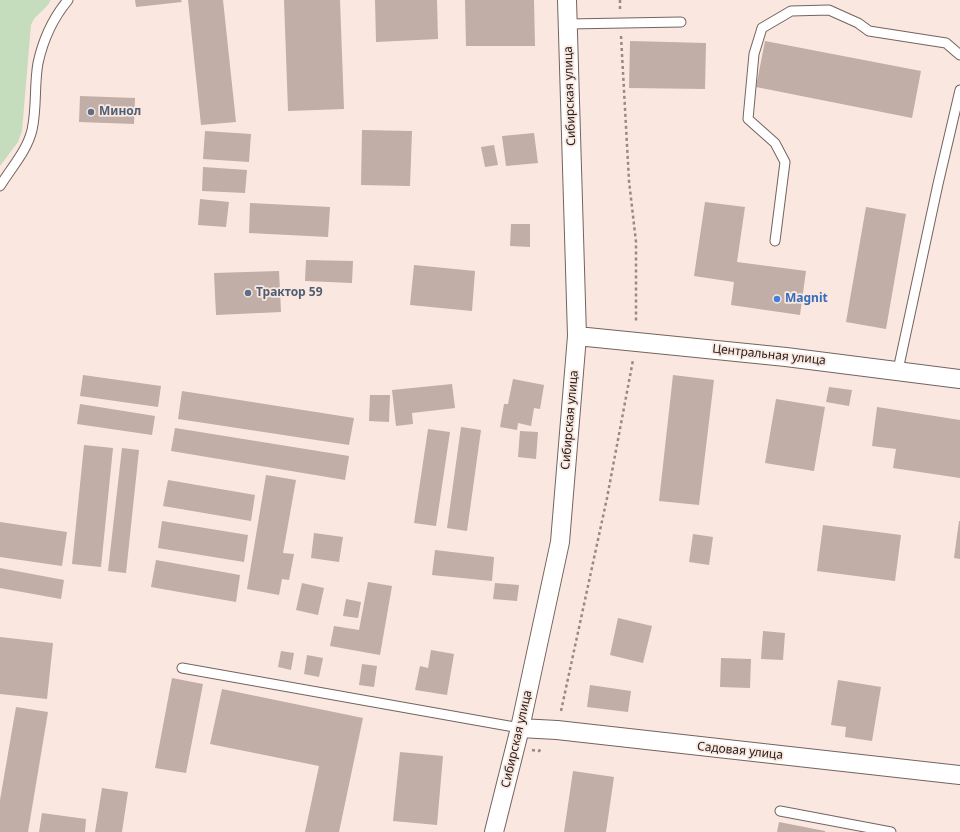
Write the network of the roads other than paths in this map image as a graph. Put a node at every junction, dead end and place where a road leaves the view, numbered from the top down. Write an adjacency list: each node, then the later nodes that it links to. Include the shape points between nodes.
1 (68, 0): 7 (lane, via 50,26 38,64 32,131 26,146)
2 (567, 0): 4 (street, Сибирская улица)
3 (681, 22): 4 (lane)
4 (568, 24): 9 (street, Сибирская улица)
5 (960, 55): 8 (lane, via 946,43 869,31 829,10 791,11 762,28 754,54 748,119 775,143 785,162)
6 (960, 90): 10 (lane)
7 (0, 186)
8 (775, 241)
9 (577, 336): 10 (street, Центральная улица); 13 (street, Сибирская улица, via 560,542)
10 (898, 370): 11 (street, Центральная улица)
11 (960, 379)
12 (182, 668): 13 (lane)
13 (520, 728): 14 (street, Садовая улица); 16 (street, Сибирская улица)
14 (960, 775)
15 (780, 811): 17 (lane)
16 (494, 832)
17 (890, 832)

